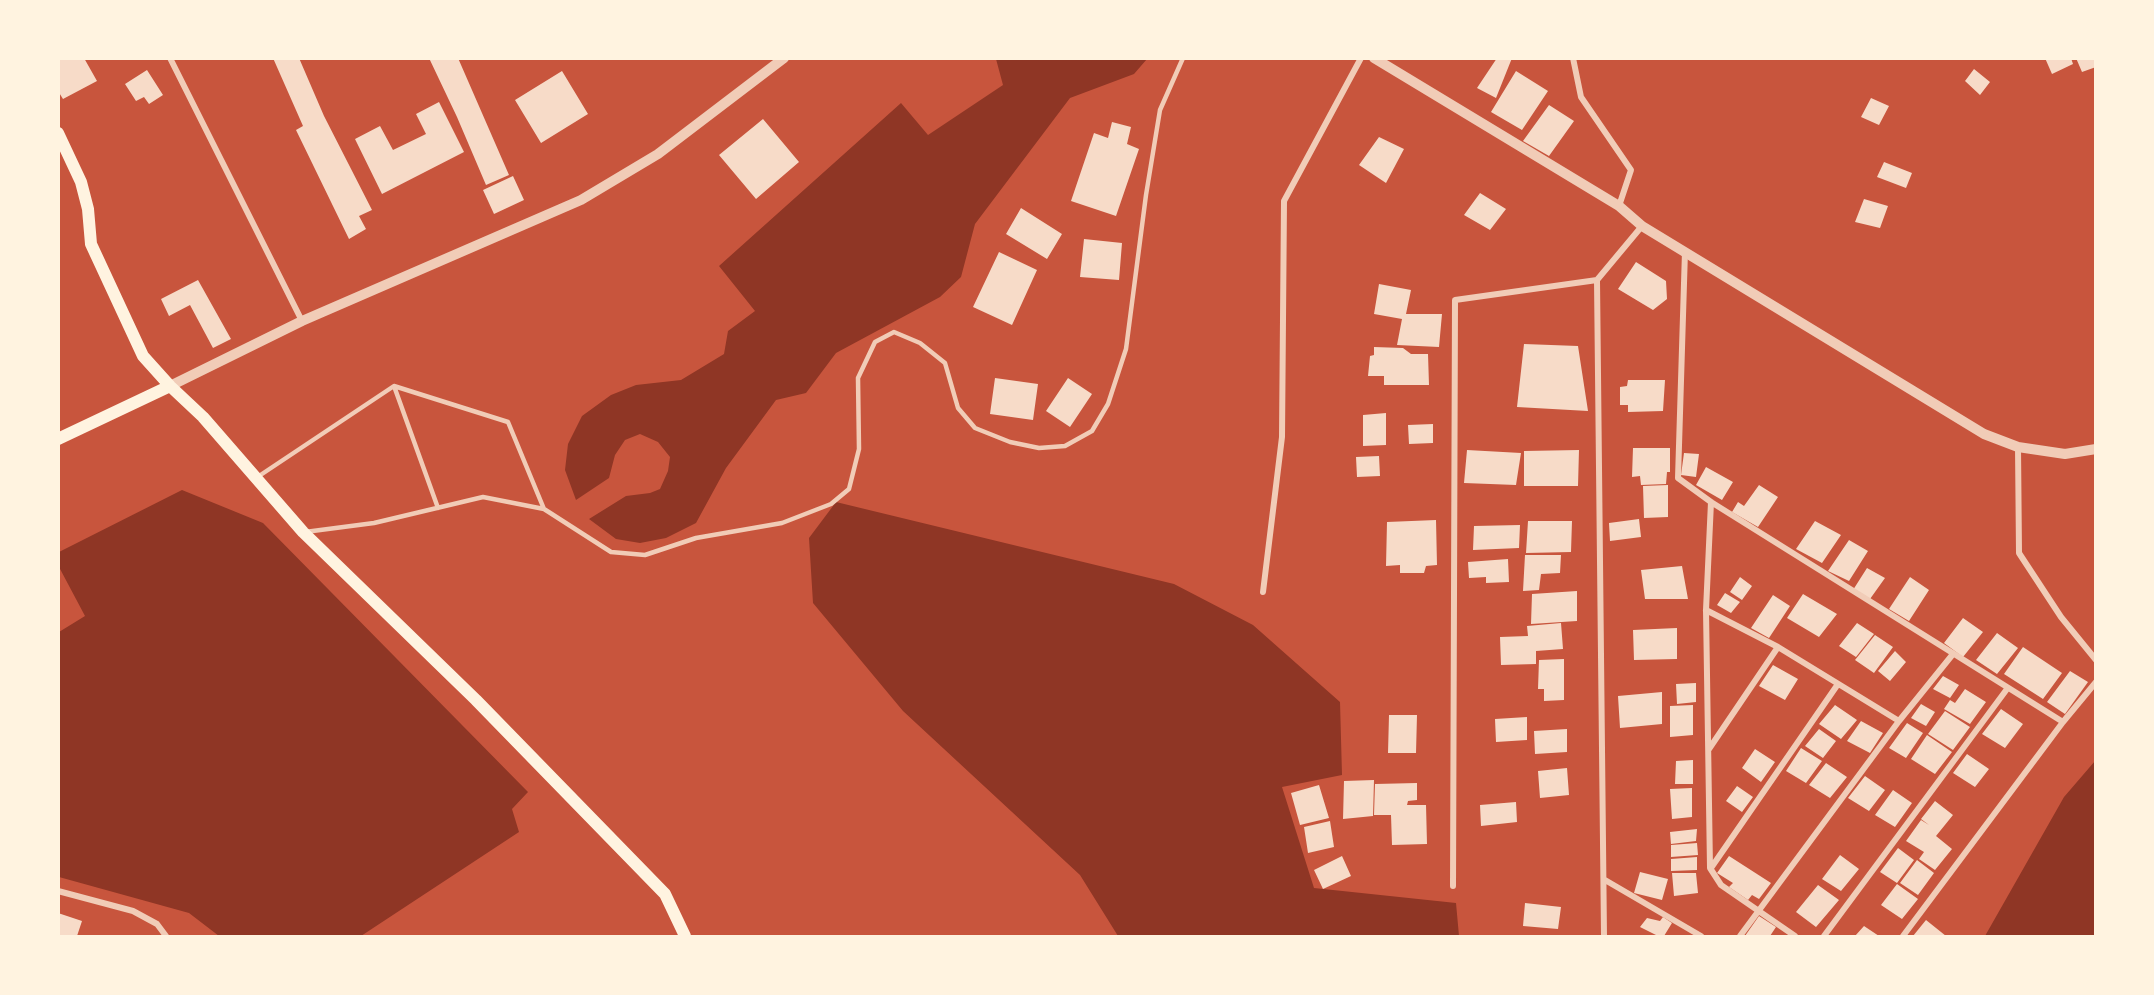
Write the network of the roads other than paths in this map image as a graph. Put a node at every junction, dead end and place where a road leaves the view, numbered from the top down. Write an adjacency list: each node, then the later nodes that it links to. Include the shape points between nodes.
1 (171, 58): 12 (street)
2 (1183, 58): 21 (lane, via 1160,110 1126,349 1108,404 1092,431 1065,446 1039,448 975,428 958,408 945,363 920,343 894,332 875,342 858,378 859,449 849,489 831,504 782,523 696,538 645,555 611,552)
3 (1361, 58): 23 (street, via 1284,201 1282,437)
4 (1374, 58): 8 (street)
5 (1573, 58): 8 (street, via 1581,97 1631,170)
6 (783, 59): 12 (street, via 658,154 580,200)
7 (58, 132): 13 (main road, via 81,183 91,244 143,357)
8 (1619, 206): 9 (street)
9 (1642, 226): 10 (street); 11 (street)
10 (1685, 250): 16 (street, via 1984,434); 19 (street, via 1678,478)
11 (1597, 280): 35 (street); 36 (street, via 1455,300)
12 (302, 321): 13 (street)
13 (170, 386): 15 (main road); 18 (main road)
14 (394, 386): 18 (lane); 20 (lane); 21 (lane, via 508,422)
15 (58, 439)
16 (2018, 447): 17 (street, via 2065,454); 27 (street, via 2019,553 2061,617)
17 (2096, 449)
18 (256, 478): 22 (main road)
19 (1711, 502): 24 (street); 26 (street)
20 (438, 508): 21 (lane, via 483,497); 22 (lane, via 374,524)
21 (544, 509)
22 (303, 532): 40 (main road, via 476,700 665,894)
23 (1263, 592)
24 (1706, 610): 25 (street); 33 (street)
25 (1778, 647): 29 (street); 33 (street)
26 (1953, 654): 30 (street); 31 (street)
27 (2096, 660)
28 (2096, 682): 32 (street)
29 (1838, 684): 31 (street); 34 (street)
30 (2007, 688): 32 (street); 45 (street)
31 (1899, 721): 38 (street)
32 (2063, 722): 46 (street)
33 (1708, 750): 34 (street)
34 (1710, 868): 38 (street, via 1721,885)
35 (1605, 880): 41 (street); 42 (street)
36 (1453, 886)
37 (58, 891): 39 (street, via 133,912 157,924)
38 (1758, 911): 43 (street); 44 (street)
39 (166, 936)
40 (685, 936)
41 (1604, 936)
42 (1701, 936)
43 (1740, 936)
44 (1795, 936)
45 (1824, 936)
46 (1903, 936)

